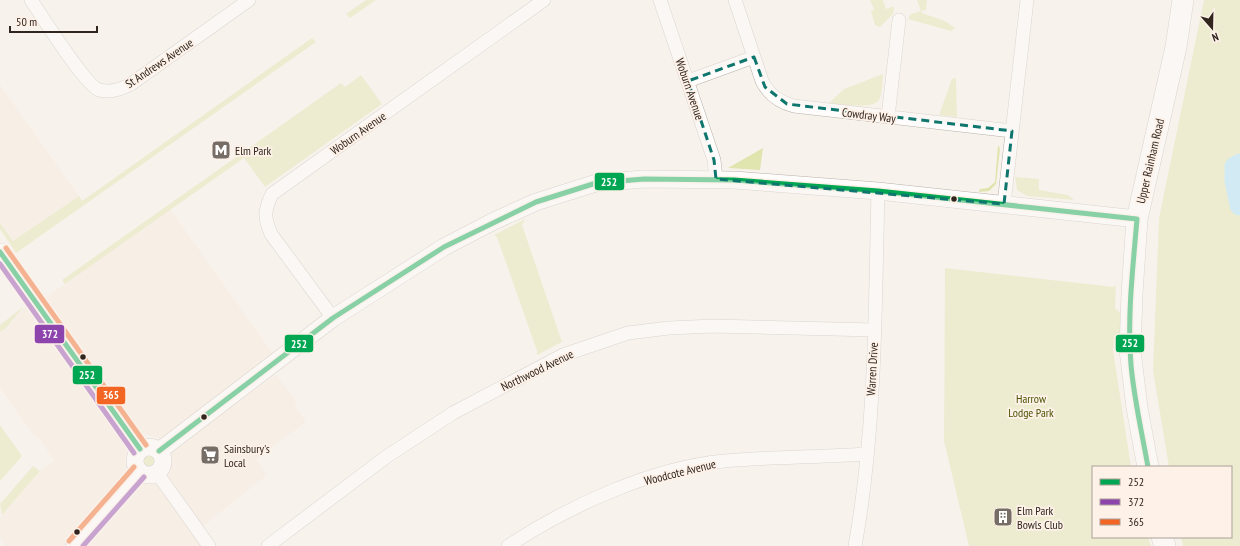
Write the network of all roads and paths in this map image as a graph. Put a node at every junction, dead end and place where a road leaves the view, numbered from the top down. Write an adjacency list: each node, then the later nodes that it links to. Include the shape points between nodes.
1 (31, 0): 2 (street, St Andrews Avenue, via 86,78 98,89 116,91 131,84)
2 (249, 0)
3 (544, 0): 18 (street, Woburn Avenue, via 272,194 266,207 265,220 270,234)
4 (660, 0): 10 (street, Woburn Avenue)
5 (735, 0): 9 (street, Cowdray Way)
6 (1027, 0): 12 (street)
7 (1183, 0): 16 (main road, Upper Rainham Road, via 1176,46)
8 (899, 20): 11 (street)
9 (754, 57): 10 (street); 11 (street, Cowdray Way, via 765,87 781,102 794,106)
10 (688, 81): 13 (street, Woburn Avenue, via 714,160)
11 (888, 117): 12 (street, Cowdray Way)
12 (1012, 131): 15 (street)
13 (716, 179): 14 (street); 18 (street, via 644,179 596,183 536,202 444,247)
14 (878, 191): 15 (street); 19 (street, Warren Drive)
15 (1004, 204): 16 (street)
16 (1138, 219): 23 (main road, Upper Rainham Road, via 1130,350)
17 (1, 253): 20 (street)
18 (333, 318): 21 (street)
19 (874, 330): 22 (street, Warren Drive); 28 (street, Northwood Avenue, via 713,326 669,328 628,333 563,355 446,418 369,470)
20 (140, 450): 21 (street, via 150,447); 24 (street, via 134,461)
21 (159, 451): 25 (street, via 163,463)
22 (867, 454): 29 (street, Woodcote Avenue, via 723,461 682,469 593,498 535,528); 30 (street, Warren Drive)
23 (1148, 466)
24 (139, 472): 25 (street, via 151,476); 26 (street)
25 (157, 473): 27 (street)
26 (74, 546)
27 (209, 546)
28 (268, 546)
29 (508, 546)
30 (855, 546)

